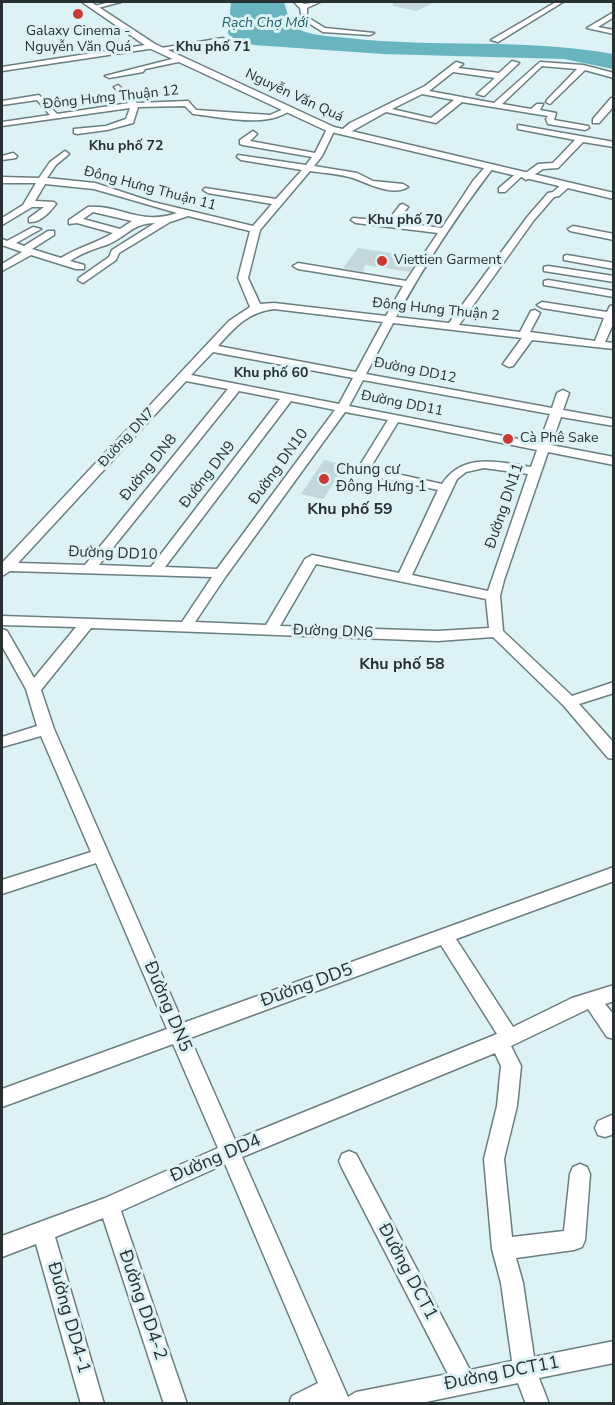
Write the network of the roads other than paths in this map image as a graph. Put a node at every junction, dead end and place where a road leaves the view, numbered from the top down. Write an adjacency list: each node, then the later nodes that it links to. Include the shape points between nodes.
1 (118, 2): 4 (street)
2 (317, 2): 5 (street)
3 (560, 2): 10 (street)
4 (90, 4): 11 (main road, Nguyễn Văn Quá)
5 (300, 4): 8 (street, via 304,18 323,30)
6 (614, 14): 7 (street, via 591,28)
7 (614, 32)
8 (370, 33)
9 (223, 40): 11 (street)
10 (495, 40)
11 (158, 49): 12 (main road, Nguyễn Văn Quá); 13 (street); 17 (street)
12 (180, 59): 30 (street, via 107,74); 32 (main road, Nguyễn Văn Quá)
13 (101, 63)
14 (459, 64): 18 (street)
15 (514, 64): 20 (street)
16 (583, 68): 19 (street); 28 (street); 31 (street, via 540,64)
17 (2, 69)
18 (452, 70): 20 (street); 21 (street)
19 (614, 75)
20 (501, 76): 23 (street)
21 (442, 77): 23 (street); 24 (street)
22 (409, 84): 24 (street)
23 (491, 85): 25 (street)
24 (425, 90): 26 (street, via 438,98); 33 (street)
25 (481, 94)
26 (460, 99): 31 (street); 33 (street, via 433,121 418,114)
27 (614, 100): 36 (street)
28 (550, 102)
29 (2, 103): 35 (street, via 39,97)
30 (135, 105): 32 (street, Đông Hưng Thuận 12, via 188,103 193,112 253,117 270,117); 35 (street, Đông Hưng Thuận 12); 40 (street, via 130,121)
31 (496, 105): 34 (street)
32 (288, 110): 39 (main road, Nguyễn Văn Quá)
33 (387, 110): 41 (street)
34 (535, 112): 38 (street, via 553,115 551,122); 43 (street, via 519,128)
35 (56, 117): 37 (street, Đông Hưng Thuận 12, via 25,117)
36 (596, 121)
37 (2, 124)
38 (585, 128)
39 (331, 129): 41 (main road, Nguyễn Văn Quá); 47 (street)
40 (77, 131)
41 (342, 133): 50 (main road, Nguyễn Văn Quá)
42 (253, 134): 47 (street, via 243,142)
43 (581, 139): 44 (street); 52 (street, via 555,166 541,166)
44 (614, 145)
45 (65, 154): 54 (street)
46 (13, 156): 49 (street)
47 (318, 156): 51 (street)
48 (241, 157): 51 (street)
49 (2, 158)
50 (489, 168): 52 (main road, Nguyễn Văn Quá); 71 (street, Đường DN10)
51 (307, 169): 56 (street, via 362,175 372,183); 60 (street)
52 (522, 176): 55 (main road, Nguyễn Văn Quá); 58 (street)
53 (2, 180): 54 (street, Đông Hưng Thuận 11)
54 (41, 181): 61 (street); 63 (street, Đông Hưng Thuận 11, via 95,186)
55 (565, 186): 59 (main road, Nguyễn Văn Quá); 94 (street, via 551,195 531,218)
56 (403, 187)
57 (208, 190): 60 (street)
58 (502, 190)
59 (614, 196)
60 (276, 202): 69 (street)
61 (29, 204): 64 (street); 75 (street, via 51,204 34,224)
62 (403, 207): 68 (street)
63 (187, 213): 66 (street); 69 (street, Đông Hưng Thuận 11)
64 (3, 220)
65 (142, 220): 66 (street); 72 (street); 72 (street, via 91,209 74,221)
66 (167, 220): 87 (street, via 115,252 113,258)
67 (356, 220): 68 (street)
68 (390, 225): 71 (street)
69 (255, 229): 91 (street, via 243,278)
70 (573, 230): 74 (street)
71 (446, 231): 89 (street, Đường DN10)
72 (121, 232): 80 (street)
73 (51, 233): 77 (street)
74 (614, 237)
75 (5, 243): 77 (street)
76 (589, 248): 79 (street)
77 (27, 250): 80 (street); 84 (street)
78 (567, 258): 79 (street)
79 (580, 260): 82 (street)
80 (63, 261): 83 (street)
81 (298, 266): 89 (street)
82 (614, 266)
83 (80, 267)
84 (2, 268)
85 (548, 269): 86 (street)
86 (614, 279)
87 (83, 280)
88 (548, 283): 90 (street)
89 (409, 284): 93 (street, Đường DN10)
90 (614, 294)
91 (256, 308): 93 (street, Đông Hưng Thuận 2, via 274,306); 98 (street, Đường DN7, via 232,323)
92 (612, 312): 95 (street, via 538,309); 96 (street)
93 (388, 320): 94 (street, Đông Hưng Thuận 2); 100 (street, Đường DN10)
94 (453, 326): 95 (street, Đông Hưng Thuận 2)
95 (527, 334): 96 (street, Đông Hưng Thuận 2); 99 (street)
96 (599, 344): 97 (street, Đông Hưng Thuận 2)
97 (614, 346)
98 (211, 348): 100 (street, Đường DD12); 101 (street, Đường DN7)
99 (509, 363)
100 (360, 376): 105 (street, Đường DN10); 106 (street, Đường DD12)
101 (185, 377): 102 (street, Đường DD11); 113 (street, Đường DN7)
102 (236, 387): 104 (street, Đường DD11); 114 (street, Đường DN8)
103 (563, 393): 106 (street, Đường DN11)
104 (288, 397): 105 (street, Đường DD11); 115 (street, Đường DN9)
105 (342, 408): 107 (street, Đường DD11); 116 (street, Đường DN10)
106 (555, 412): 108 (street, Đường DD12); 109 (street, Đường DN11)
107 (395, 418): 109 (street, Đường DD11); 112 (street, via 363,470)
108 (614, 423)
109 (543, 447): 110 (street, Đường DD11); 111 (street, Đường DN11)
110 (614, 460)
111 (535, 471): 112 (street, via 473,464 456,471); 118 (street, Đường DN11)
112 (445, 488): 117 (street)
113 (3, 569): 114 (street, Đường DD10)
114 (89, 569): 115 (street, Đường DD10)
115 (154, 572): 116 (street, Đường DD10)
116 (221, 573): 121 (street, Đường DN10)
117 (403, 579): 118 (street); 122 (street, via 312,559)
118 (493, 596): 123 (street, Đường DN11)
119 (2, 620): 120 (street, Đường DN6)
120 (88, 622): 121 (street, Đường DN6); 126 (street)
121 (186, 626): 122 (street, Đường DN6)
122 (271, 629): 123 (street, Đường DN6, via 438,636)
123 (496, 632): 127 (street)
124 (2, 634): 126 (street)
125 (614, 687): 127 (street)
126 (33, 689): 128 (street, Đường DN5)
127 (569, 702): 130 (street)
128 (46, 729): 129 (street); 131 (street, Đường DN5)
129 (2, 742)
130 (614, 754)
131 (101, 855): 133 (street); 138 (street, Đường DN5)
132 (614, 874): 134 (street, Đường DD5)
133 (2, 888)
134 (445, 936): 138 (street, Đường DD5); 139 (street)
135 (614, 993): 136 (street)
136 (592, 1000): 137 (street); 139 (street)
137 (614, 1031)
138 (178, 1034): 140 (street, Đường DD5); 141 (street, Đường DN5)
139 (504, 1040): 141 (street, Đường DD4); 147 (street, via 511,1066 507,1106 494,1159)
140 (2, 1098)
141 (230, 1152): 144 (street, Đường DD4); 151 (street, Đường DN5)
142 (349, 1161): 150 (street, Đường DCT1)
143 (580, 1174): 147 (street, via 574,1240)
144 (109, 1206): 145 (street, Đường DD4); 153 (street, Đường DD4-2)
145 (43, 1232): 146 (street, Đường DD4); 152 (street, Đường DD4-1)
146 (2, 1246)
147 (503, 1249): 149 (street, via 512,1283)
148 (614, 1352): 149 (street, Đường DCT11)
149 (524, 1370): 150 (street, Đường DCT11); 156 (street)
150 (464, 1382): 155 (street, Đường DCT11)
151 (336, 1396): 154 (street)
152 (93, 1404)
153 (176, 1404)
154 (300, 1404)
155 (356, 1404)
156 (538, 1404)

